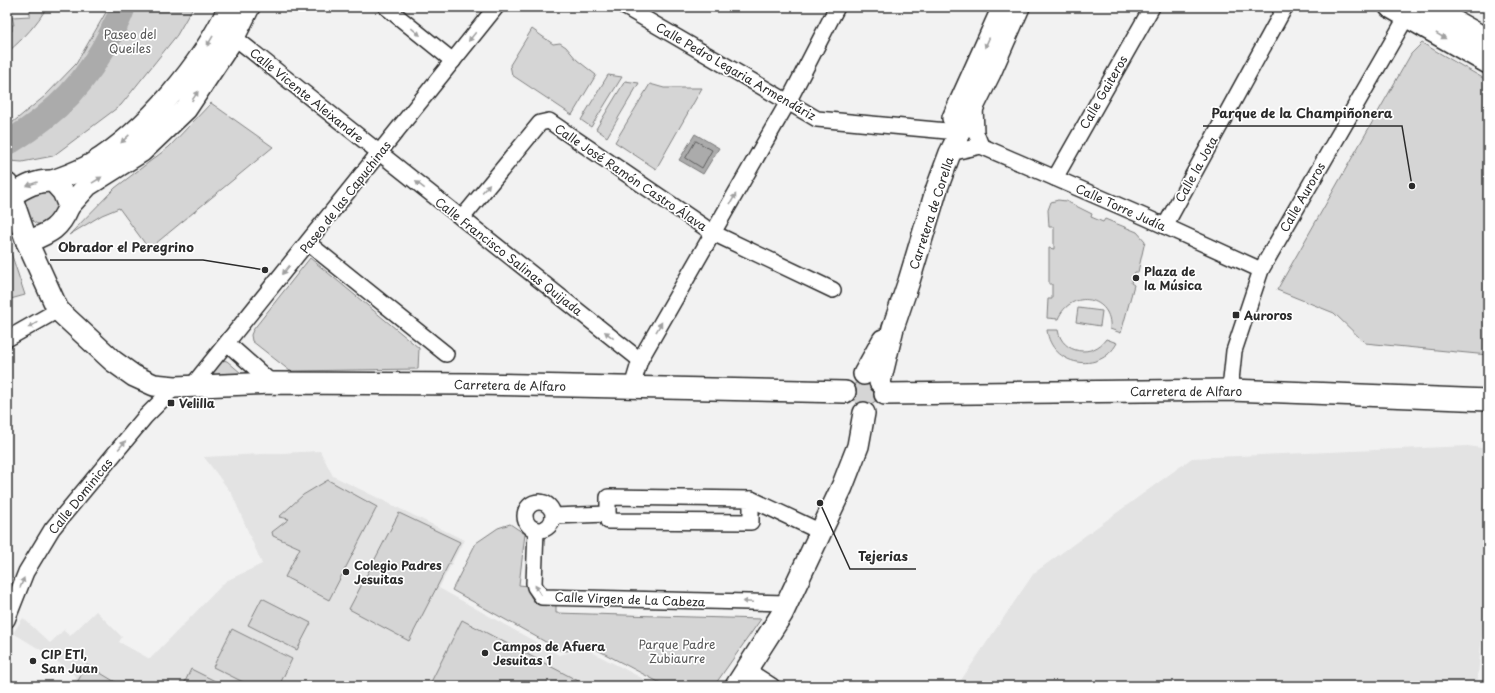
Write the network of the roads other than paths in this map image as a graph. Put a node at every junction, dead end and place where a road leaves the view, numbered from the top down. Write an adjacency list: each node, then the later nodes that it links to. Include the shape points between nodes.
1 (229, 7): 24 (street, one-way to 24, via 205,49 177,88 145,120 118,145 91,164)
2 (248, 7): 13 (street)
3 (386, 7): 15 (street, one-way to 15)
4 (496, 7): 15 (street, Paseo de las Capuchinas, one-way to 15)
5 (625, 7): 17 (street, Calle Pedro Legaria Armendáriz)
6 (837, 7): 17 (street)
7 (1003, 7): 19 (street, Carretera de Corella, one-way to 19)
8 (1020, 7): 18 (street, Carretera de Corella)
9 (1152, 7): 23 (street, Calle Gaiteros)
10 (1285, 7): 28 (street, Calle la Jota)
11 (1429, 7): 14 (street)
12 (1399, 12): 16 (street, one-way to 16); 32 (street, Calle Auroros)
13 (234, 37): 21 (street, Calle Vicente Aleixandre); 26 (street, one-way to 13, via 88,185 142,151 186,109)
14 (1488, 40)
15 (453, 62): 21 (street, Paseo de las Capuchinas)
16 (1488, 63)
17 (788, 102): 19 (street, Calle Pedro Legaria Armendáriz, via 817,119); 29 (street, one-way to 17)
18 (975, 103): 20 (street, via 976,133); 22 (street, Carretera de Corella)
19 (947, 130): 39 (street, Carretera de Corella, via 882,340)
20 (981, 146): 22 (street); 23 (street, Calle Torre Judía)
21 (379, 153): 27 (street, Calle Francisco Salinas Quijada, one-way to 21); 31 (street, Paseo de las Capuchinas)
22 (950, 153): 39 (street, Carretera de Corella)
23 (1055, 178): 28 (street, Calle Torre Judía)
24 (53, 181): 25 (street, one-way to 25, via 41,181); 26 (street, via 62,192)
25 (9, 190): 30 (street)
26 (68, 206): 30 (street, via 63,220 53,231)
27 (462, 218): 29 (street, Calle José Ramón Castro Álava, one-way to 29, via 540,123 549,121); 38 (street, Calle Francisco Salinas Quijada, one-way to 27)
28 (1165, 226): 32 (street, Calle Torre Judía)
29 (713, 232): 33 (street, Calle José Ramón Castro Álava); 38 (street, one-way to 29)
30 (27, 242): 34 (street)
31 (308, 243): 36 (street, Paseo de las Capuchinas, one-way to 36); 37 (street)
32 (1261, 270): 43 (street, Calle Auroros, via 1234,352)
33 (833, 290)
34 (58, 310): 35 (street, one-way to 35); 41 (street, Carretera de Alfaro, via 113,361 134,376 154,386)
35 (7, 339)
36 (227, 343): 40 (street); 41 (street, Paseo de las Capuchinas)
37 (446, 354)
38 (640, 360): 42 (street)
39 (876, 383): 43 (street, Carretera de Alfaro); 44 (street, via 850,382); 46 (street, via 881,405 872,413)
40 (272, 384): 41 (street, Carretera de Alfaro); 42 (street, Carretera de Alfaro)
41 (184, 386): 53 (street, Calle Dominicas, one-way to 41, via 26,572 52,529 146,417)
42 (632, 387): 44 (street, Carretera de Alfaro)
43 (1230, 390): 45 (street, Carretera de Alfaro)
44 (845, 392): 46 (street, via 846,401 852,408)
45 (1488, 400)
46 (864, 413): 51 (street, via 858,446)
47 (751, 499): 48 (street, via 608,497); 48 (street, via 751,522 608,521); 51 (street)
48 (608, 514): 49 (street)
49 (553, 516): 50 (street, via 547,528); 50 (street, via 550,507 542,502 528,506 524,519 529,527)
50 (536, 530): 52 (street, Calle Virgen de La Cabeza, one-way to 50, via 542,597 534,587)
51 (821, 532): 52 (street)
52 (787, 603): 54 (street)
53 (7, 620)
54 (741, 678): 55 (street)
55 (772, 686)

